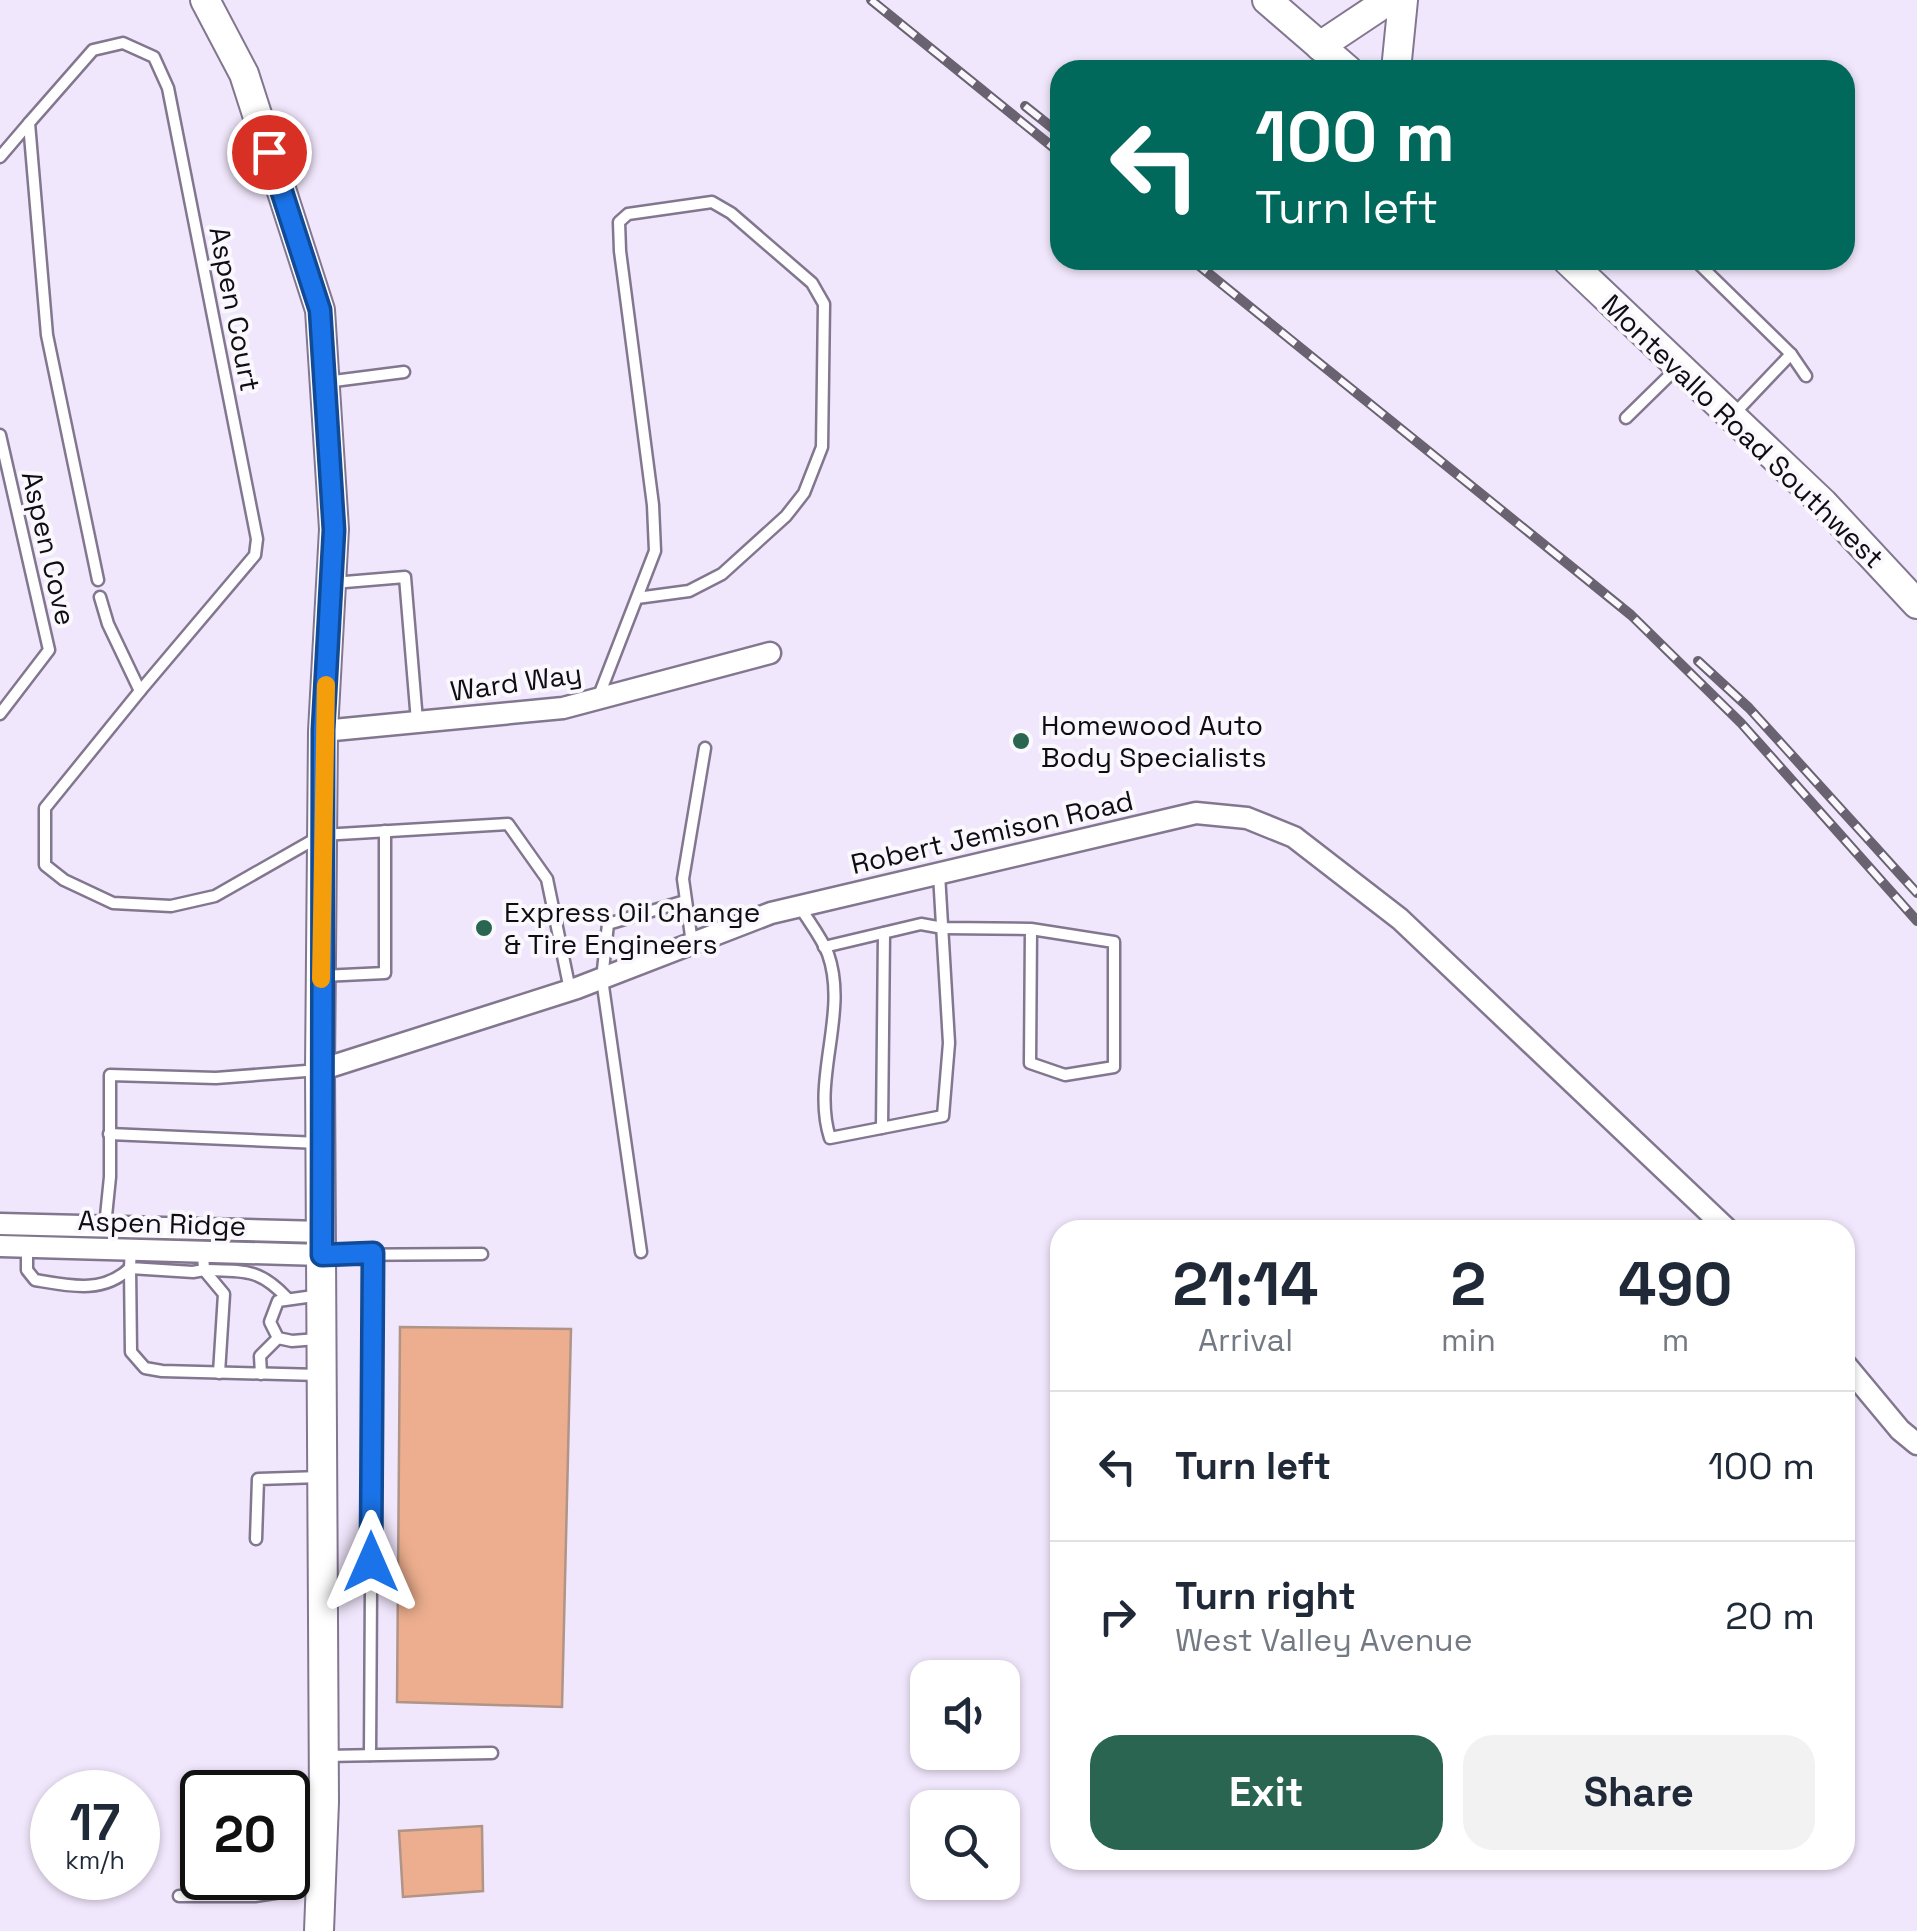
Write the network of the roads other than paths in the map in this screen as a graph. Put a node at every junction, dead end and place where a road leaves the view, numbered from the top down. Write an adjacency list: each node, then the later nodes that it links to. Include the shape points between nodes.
1 (204, 0): 16 (street, via 244,74 320,310)
2 (1268, 0): 5 (street)
3 (1388, 0): 5 (street)
4 (1403, 0): 7 (street)
5 (1320, 46): 6 (street)
6 (1336, 60)
7 (1397, 60)
8 (29, 123): 9 (lane, Aspen Court); 20 (lane, via 47,334); 26 (lane, Aspen Court, via 94,50 122,43 154,58 168,88 258,538 256,555)
9 (0, 157)
10 (1578, 270): 13 (street, Montevallo Road Southwest)
11 (1705, 270): 12 (lane)
12 (1792, 354): 15 (lane); 17 (lane)
13 (1679, 366): 17 (street, Montevallo Road Southwest); 18 (lane)
14 (404, 372): 16 (lane)
15 (1806, 376)
16 (325, 382): 21 (street)
17 (1732, 416): 24 (street, Montevallo Road Southwest)
18 (1626, 418)
19 (0, 435): 28 (lane, Aspen Cove, via 49,650)
20 (98, 580)
21 (332, 584): 29 (lane, via 405,577); 30 (street)
22 (100, 597): 26 (lane)
23 (637, 598): 23 (lane, via 655,551 619,222 628,214 712,202 812,283 824,304 822,447 804,493 786,516 722,574 689,591); 27 (lane)
24 (1917, 604)
25 (770, 653): 27 (street, Ward Way)
26 (140, 691): 33 (lane, Aspen Court, via 44,808 45,865 54,873 113,903 171,906 215,896)
27 (598, 698): 29 (street, Ward Way, via 564,708)
28 (0, 714)
29 (417, 722): 30 (street, Ward Way)
30 (323, 730): 33 (street)
31 (705, 748): 35 (lane)
32 (384, 831): 33 (lane); 42 (lane, via 384,972); 44 (lane, via 508,824 547,879)
33 (322, 835): 42 (street)
34 (939, 872): 36 (street, Robert Jemison Road); 37 (lane); 49 (street, Robert Jemison Road, via 1196,813 1247,818 1294,837 1400,919)
35 (685, 901): 40 (lane); 43 (lane, via 608,924)
36 (800, 906): 40 (street, Robert Jemison Road); 41 (lane)
37 (943, 928): 38 (lane); 39 (lane, via 921,924); 46 (lane, via 949,1043 943,1116)
38 (1032, 929): 38 (lane, via 1030,1063 1065,1075 1114,1066 1114,942)
39 (884, 933): 41 (lane); 46 (lane)
40 (692, 944): 43 (street, Robert Jemison Road)
41 (824, 947): 46 (lane, via 834,993 822,1113 830,1138)
42 (321, 976): 45 (street)
43 (602, 978): 44 (street, Robert Jemison Road); 58 (lane)
44 (570, 990): 45 (street, Robert Jemison Road)
45 (320, 1070): 47 (lane, via 216,1078 110,1075); 48 (street)
46 (882, 1128)
47 (109, 1134): 48 (lane); 52 (lane)
48 (321, 1143): 54 (street)
49 (1717, 1220)
50 (0, 1224): 51 (street, Aspen Ridge)
51 (28, 1224): 52 (street, Aspen Ridge); 56 (lane)
52 (105, 1226): 53 (street, Aspen Ridge); 57 (street)
53 (131, 1227): 54 (street, Aspen Ridge); 61 (lane)
54 (322, 1243): 59 (lane); 62 (street, Aspen Ridge); 63 (street)
55 (0, 1246): 56 (street, Aspen Ridge)
56 (27, 1247): 57 (street, Aspen Ridge); 61 (lane, via 27,1270 35,1280 104,1286 116,1282)
57 (104, 1249): 61 (street, Aspen Ridge)
58 (641, 1252)
59 (373, 1253): 60 (lane); 75 (lane)
60 (482, 1254)
61 (130, 1259): 62 (street, Aspen Ridge); 67 (lane, via 131,1352 145,1368)
62 (204, 1261): 64 (lane, via 254,1272); 67 (lane, via 224,1294)
63 (322, 1295): 64 (lane); 66 (street)
64 (287, 1298): 65 (lane, via 278,1301 270,1322)
65 (278, 1338): 66 (lane); 68 (lane, via 260,1356)
66 (322, 1338): 69 (street)
67 (219, 1373): 68 (lane)
68 (261, 1374): 69 (lane)
69 (322, 1375): 72 (street)
70 (1855, 1376): 71 (street)
71 (1917, 1444)
72 (322, 1478): 73 (lane, via 258,1479); 76 (street)
73 (256, 1539)
74 (492, 1753): 75 (lane)
75 (370, 1755): 76 (lane)
76 (324, 1756): 77 (street)
77 (321, 1886): 78 (lane, via 254,1896); 79 (street)
78 (179, 1896)
79 (319, 1931)

